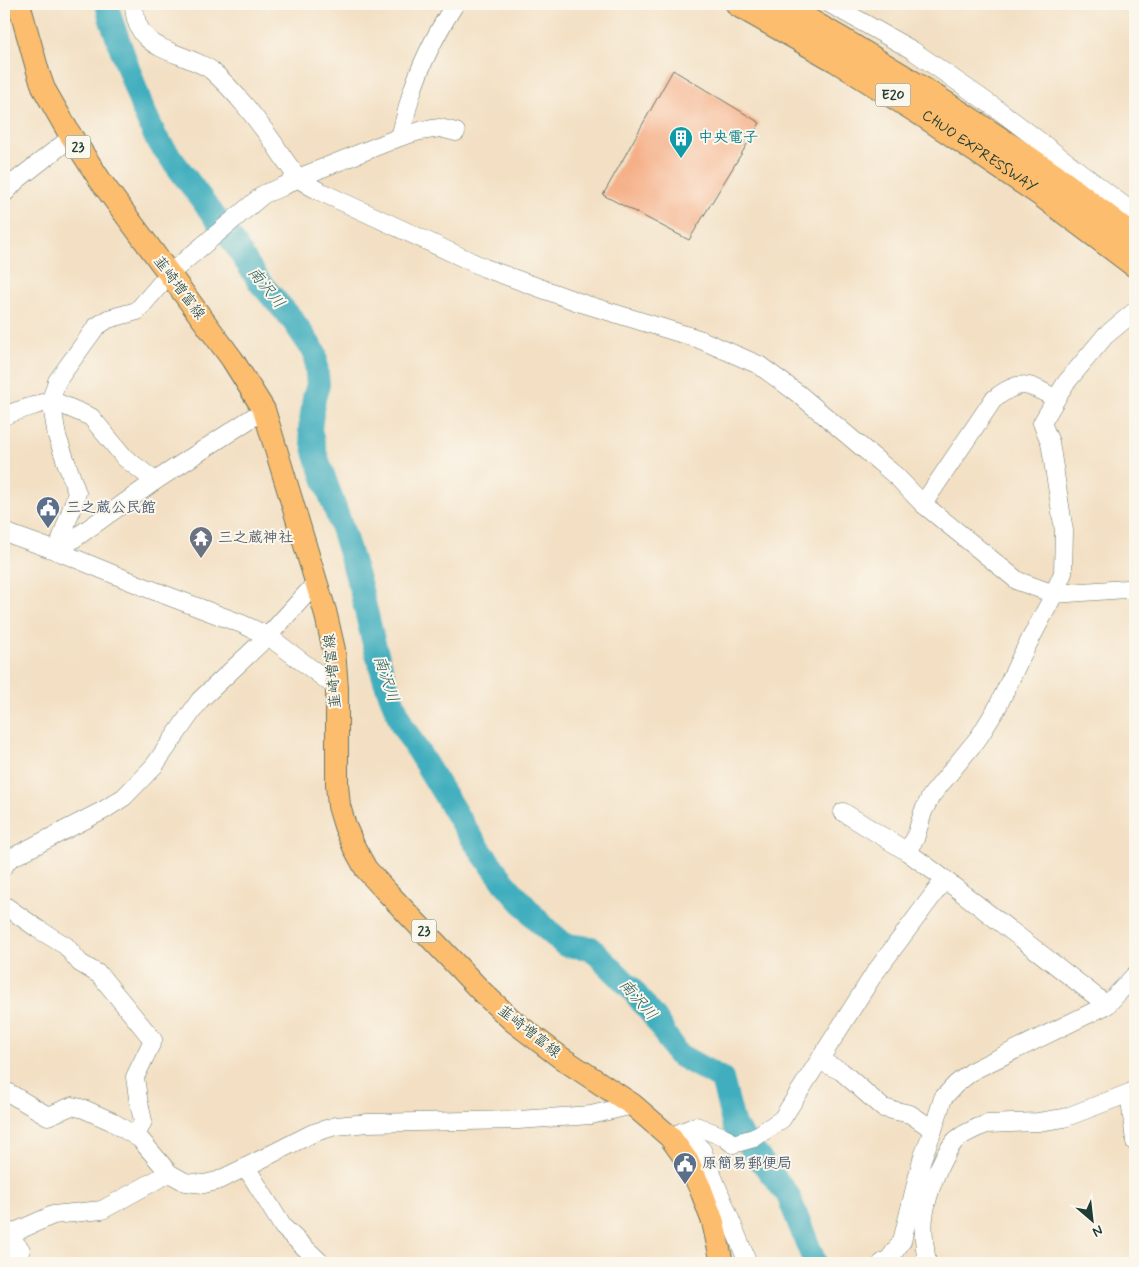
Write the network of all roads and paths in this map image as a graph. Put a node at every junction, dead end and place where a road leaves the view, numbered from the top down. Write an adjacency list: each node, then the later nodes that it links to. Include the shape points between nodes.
1 (19, 4): 8 (main road, 韮崎増富線 / 23, via 42,82)
2 (134, 4): 10 (street, via 139,29 148,39 208,68 226,83 254,115)
3 (455, 4): 9 (street, via 424,63)
4 (739, 4): 14 (highway, CHUO EXPRESSWAY / E20, via 836,59 928,117 1042,194)
5 (778, 4): 13 (highway, CHUO EXPRESSWAY / E20, via 940,101 1054,178)
6 (830, 4): 12 (street, via 912,50 1000,111)
7 (456, 132): 9 (street, via 440,128)
8 (72, 137): 11 (street); 15 (main road, 韮崎増富線 / 23)
9 (400, 137): 10 (street)
10 (298, 178): 15 (street, via 264,194); 22 (street, via 337,200 485,268 581,303 699,339 759,365 800,395 896,476)
11 (4, 194)
12 (1135, 214)
13 (1135, 239)
14 (1135, 264)
15 (169, 274): 18 (street, via 138,311 108,319 96,327 57,380); 19 (main road, 韮崎増富線 / 23, via 232,359)
16 (1135, 311): 17 (street, via 1105,336)
17 (1056, 399): 22 (street, via 1028,385 1012,386 1004,391 993,400); 27 (street, via 1042,423 1050,442 1064,531 1063,572)
18 (51, 400): 20 (street); 21 (street, via 91,417 125,458); 24 (street, via 57,436 77,493)
19 (264, 410): 21 (street); 25 (main road, 韮崎増富線 / 23)
20 (4, 416)
21 (155, 481): 24 (street)
22 (923, 504): 27 (street, via 1018,581)
23 (4, 532): 24 (street)
24 (57, 552): 28 (street)
25 (316, 583): 28 (street); 29 (main road, 韮崎増富線 / 23, via 334,650)
26 (1135, 590): 27 (street)
27 (1054, 594): 31 (street, via 997,708 979,737 931,796 915,838)
28 (268, 636): 29 (street); 32 (street, via 200,700 154,766 124,797 104,810)
29 (337, 688): 40 (main road, 韮崎増富線 / 23, via 339,806 366,869 513,1022)
30 (843, 812): 31 (street)
31 (906, 852): 33 (street)
32 (6, 857)
33 (945, 879): 36 (street); 37 (street, via 874,974)
34 (4, 905): 43 (street, via 66,946 80,963 100,975 153,1040 136,1077 144,1121)
35 (1135, 975): 36 (street)
36 (1107, 1005): 41 (street, via 974,1070 942,1098)
37 (820, 1061): 41 (street, via 841,1071 882,1108 910,1114); 42 (street, via 782,1119 754,1138 733,1144 696,1126)
38 (4, 1090): 43 (street, via 48,1116 72,1106 84,1108)
39 (1134, 1091): 44 (street, via 1130,1099); 47 (street, via 1064,1118 987,1124 972,1130 954,1141 937,1170)
40 (633, 1105): 42 (main road, 韮崎増富線 / 23); 45 (street, via 591,1114 528,1119 336,1126 313,1133)
41 (932, 1130): 47 (street, via 922,1159)
42 (677, 1134): 51 (main road, 韮崎増富線 / 23, via 713,1222); 52 (street, via 702,1150)
43 (136, 1136): 46 (street)
44 (1135, 1142)
45 (246, 1167): 46 (street, via 204,1184 185,1182); 50 (street, via 283,1227)
46 (170, 1173): 48 (street, via 102,1210 53,1215)
47 (915, 1222): 53 (street, via 889,1259); 54 (street, via 923,1239)
48 (6, 1233): 49 (street, via 21,1250)
49 (8, 1263)
50 (321, 1263)
51 (722, 1263)
52 (748, 1263)
53 (882, 1263)
54 (927, 1263)

